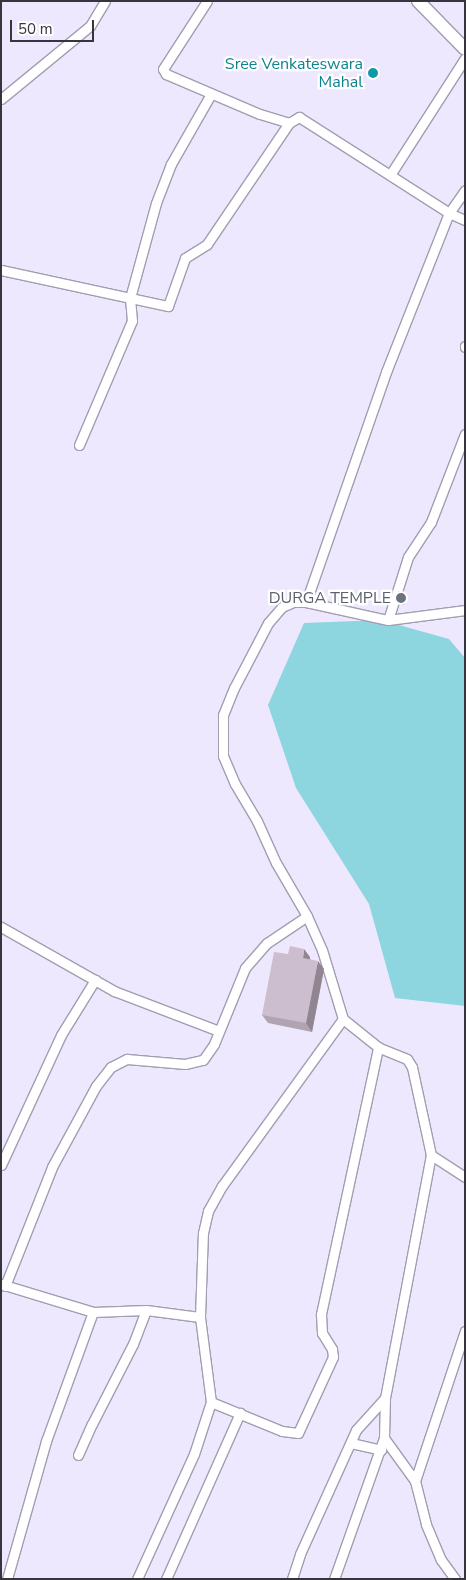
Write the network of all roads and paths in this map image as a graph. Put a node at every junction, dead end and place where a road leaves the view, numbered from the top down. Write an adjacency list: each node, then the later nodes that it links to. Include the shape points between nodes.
1 (105, 1): 7 (street, via 90,26)
2 (207, 1): 6 (street, via 163,69 166,74)
3 (418, 1): 4 (main road)
4 (465, 49)
5 (465, 58): 9 (street)
6 (211, 94): 8 (street); 14 (street, via 170,164)
7 (2, 98)
8 (289, 123): 9 (street, via 299,117); 14 (street, via 207,244 185,258 168,306)
9 (390, 176): 11 (street)
10 (465, 190): 11 (street)
11 (449, 213): 12 (street); 17 (street, via 386,372)
12 (465, 220)
13 (1, 270): 14 (street)
14 (130, 298): 16 (street, via 132,321)
15 (465, 434): 19 (street, via 431,522 408,557)
16 (79, 445)
17 (306, 602): 19 (street); 20 (street, via 282,606 268,623 223,715 224,756 229,770 276,864)
18 (465, 610): 19 (street)
19 (388, 620)
20 (308, 916): 23 (street); 24 (street, via 267,943 245,968)
21 (1, 926): 22 (street)
22 (95, 980): 24 (street, via 114,991); 27 (street, via 61,1034)
23 (343, 1019): 25 (street); 32 (street, via 222,1186 208,1211 202,1233)
24 (219, 1031): 29 (street, via 203,1060 185,1064 127,1060 111,1067 96,1086 52,1167)
25 (378, 1047): 26 (street, via 406,1059 412,1067); 36 (street, via 321,1314 322,1332 332,1349 332,1357 298,1433 282,1431)
26 (431, 1154): 28 (street); 34 (street)
27 (1, 1165)
28 (465, 1178)
29 (3, 1285): 31 (street)
30 (146, 1310): 31 (street); 32 (street); 40 (street, via 133,1344)
31 (93, 1312): 42 (street, via 46,1441)
32 (200, 1317): 35 (street)
33 (465, 1331): 41 (street)
34 (385, 1398): 37 (street); 38 (street, via 356,1430)
35 (211, 1402): 36 (street); 43 (street, via 194,1454)
36 (240, 1413): 44 (street)
37 (384, 1438): 39 (street); 41 (street)
38 (351, 1442): 39 (street); 45 (street, via 300,1554)
39 (381, 1450): 46 (street)
40 (78, 1455)
41 (415, 1481): 47 (street, via 426,1524 441,1560)
42 (7, 1579)
43 (137, 1579)
44 (166, 1579)
45 (292, 1579)
46 (334, 1579)
47 (455, 1579)

